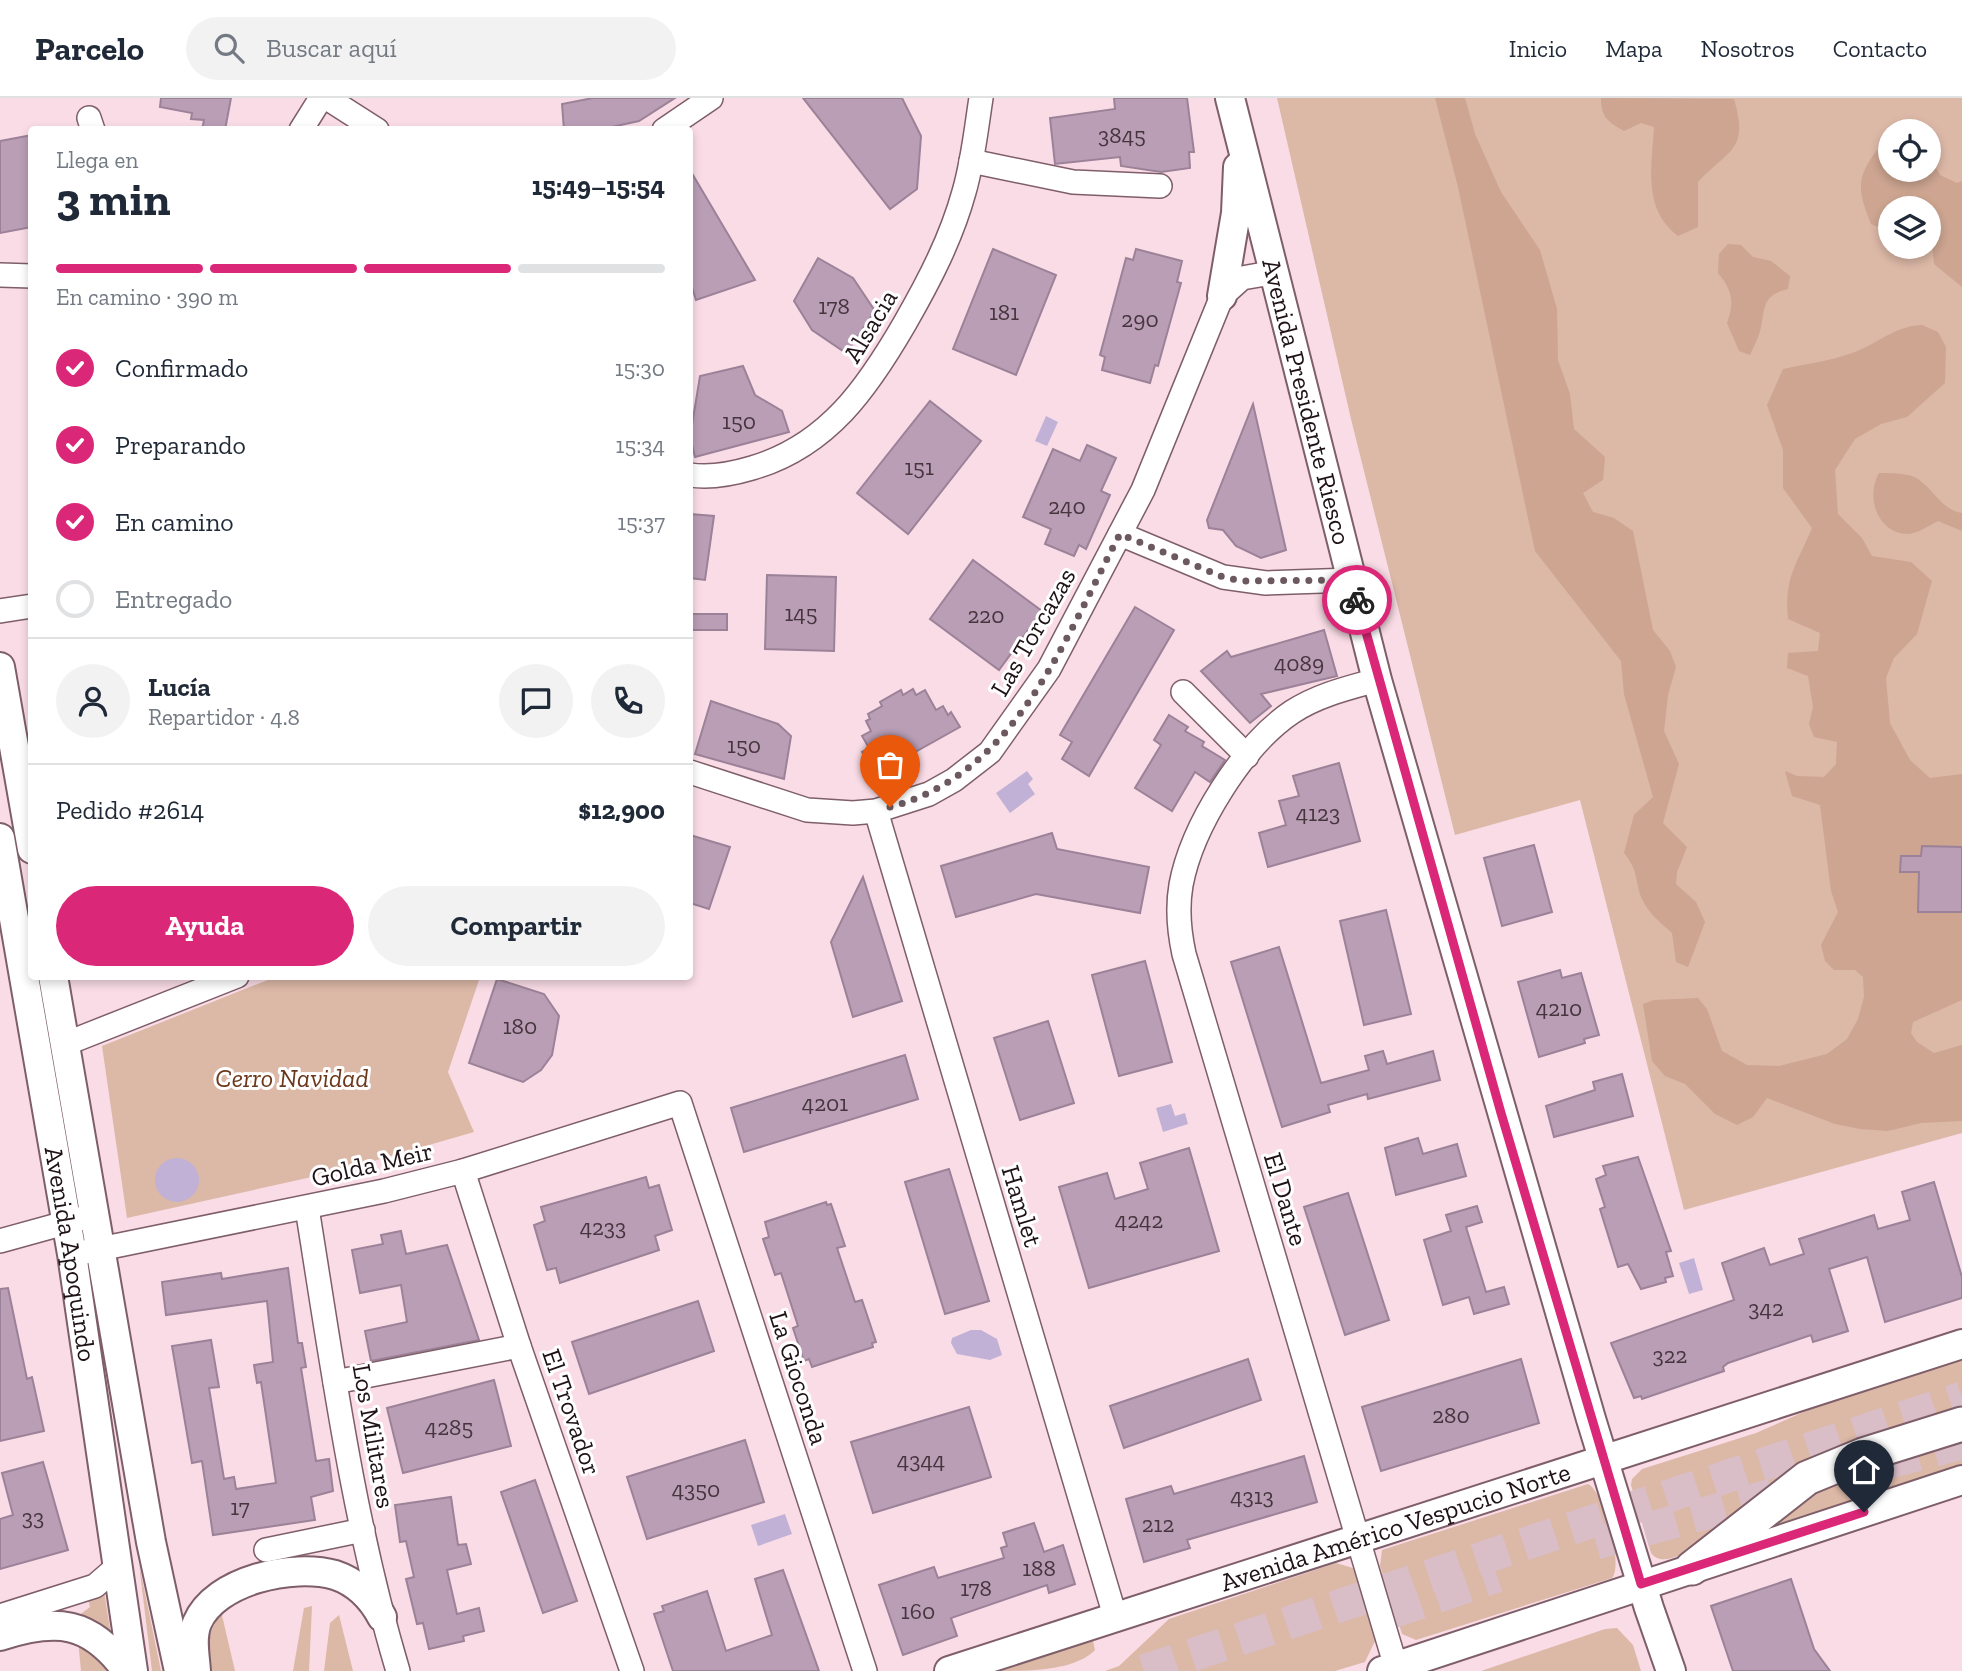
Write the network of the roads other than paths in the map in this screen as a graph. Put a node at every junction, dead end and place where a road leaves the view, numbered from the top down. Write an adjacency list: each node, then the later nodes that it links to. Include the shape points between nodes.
1 (321, 98): 6 (street)
2 (327, 98): 7 (street)
3 (711, 98): 8 (street)
4 (981, 98): 10 (street, Alsacia)
5 (1230, 98): 9 (main road, Avenida Presidente Riesco)
6 (304, 126)
7 (371, 126)
8 (670, 126)
9 (1238, 133): 12 (main road, Avenida Presidente Riesco); 15 (main road, via 1236,214)
10 (971, 161): 11 (street, via 1073,182); 16 (street, Alsacia, via 953,225 925,290 879,369 847,411 825,432 780,458 734,473)
11 (1160, 186)
12 (1276, 272): 15 (street, via 1242,278); 18 (main road, Avenida Presidente Riesco)
13 (0, 275): 14 (street)
14 (28, 275)
15 (1222, 296): 17 (street, Las Torcazas, via 1143,490)
16 (693, 475)
17 (1120, 534): 18 (street, via 1242,581); 26 (street, Las Torcazas, via 1042,679 990,752 929,794)
18 (1352, 580): 22 (main road, Avenida Presidente Riesco)
19 (28, 607): 20 (street)
20 (0, 611)
21 (0, 667): 27 (main road)
22 (1377, 680): 24 (street, El Dante, via 1326,695 1293,712); 45 (main road, Avenida Presidente Riesco)
23 (1183, 692): 24 (street)
24 (1247, 755): 48 (street, El Dante, via 1215,804 1186,866 1179,903 1180,937)
25 (693, 773): 26 (street, Las Torcazas, via 807,810)
26 (876, 811): 54 (street, Hamlet)
27 (28, 826)
28 (0, 838): 29 (main road, Avenida Apoquindo)
29 (9, 941): 37 (main road, Avenida Apoquindo)
30 (54, 980): 32 (main road, Avenida Apoquindo)
31 (227, 980): 32 (street)
32 (65, 1044): 36 (main road, Avenida Apoquindo)
33 (680, 1103): 34 (street, Golda Meir); 64 (street, La Gioconda)
34 (463, 1171): 35 (street, Golda Meir); 42 (street, El Trovador)
35 (307, 1208): 39 (street, Golda Meir); 43 (street, Los Militares)
36 (96, 1215): 37 (street); 39 (main road, Avenida Apoquindo)
37 (66, 1223): 38 (street); 40 (main road, Avenida Apoquindo)
38 (0, 1241)
39 (101, 1248): 40 (street, Golda Meir); 60 (main road, Avenida Apoquindo)
40 (72, 1254): 50 (main road, Avenida Apoquindo)
41 (1962, 1344): 45 (main road, Avenida Américo Vespucio Norte)
42 (519, 1346): 43 (street); 63 (street, El Trovador)
43 (335, 1382): 47 (street, Los Militares)
44 (1962, 1424): 51 (highway, via 1807,1478)
45 (1605, 1462): 48 (main road, Avenida Américo Vespucio Norte); 52 (main road, Avenida Presidente Riesco)
46 (1962, 1480): 51 (main road)
47 (363, 1530): 49 (street); 55 (street, Los Militares)
48 (1359, 1540): 54 (main road, Avenida Américo Vespucio Norte); 57 (street, El Dante)
49 (266, 1550)
50 (118, 1566): 53 (street, via 95,1586); 59 (main road, Avenida Apoquindo)
51 (1692, 1568): 52 (main road)
52 (1641, 1584): 57 (main road); 66 (main road, Avenida Presidente Riesco)
53 (0, 1616)
54 (1115, 1616): 65 (main road, Avenida Américo Vespucio Norte)
55 (382, 1617): 61 (main road, via 368,1596 335,1576 308,1572 247,1582 225,1590 204,1609 196,1625); 62 (street, Los Militares)
56 (0, 1636): 58 (main road, via 41,1625 74,1627 104,1645)
57 (1389, 1669)
58 (127, 1671)
59 (133, 1671)
60 (178, 1671)
61 (196, 1671)
62 (398, 1671)
63 (632, 1671)
64 (865, 1671)
65 (949, 1671)
66 (1671, 1671)

